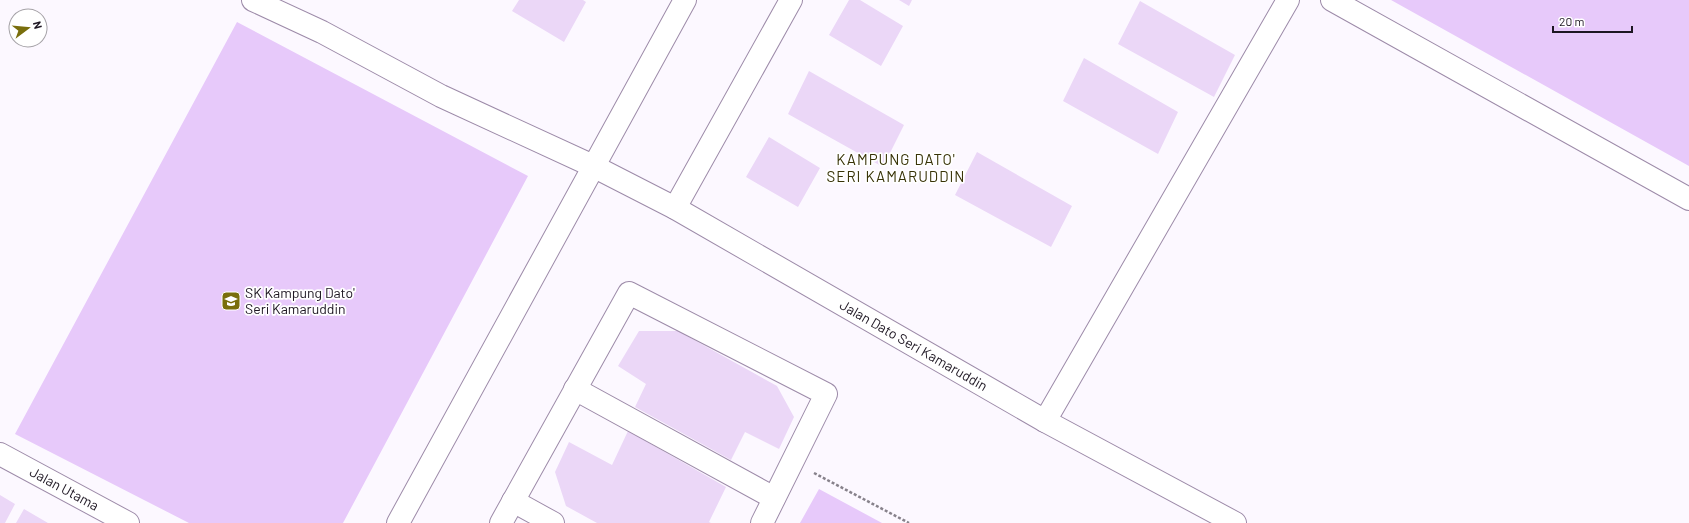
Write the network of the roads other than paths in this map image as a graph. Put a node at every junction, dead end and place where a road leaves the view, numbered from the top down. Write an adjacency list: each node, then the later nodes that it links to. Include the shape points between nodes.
1 (253, 0): 6 (street, Jalan Dato Seri Kamaruddin, via 322,32 441,96)
2 (684, 0): 6 (street)
3 (791, 0): 8 (street)
4 (1288, 0): 10 (street)
5 (1332, 0): 7 (street)
6 (593, 166): 8 (street, Jalan Dato Seri Kamaruddin); 15 (street)
7 (1689, 199)
8 (675, 208): 10 (street, Jalan Dato Seri Kamaruddin)
9 (576, 389): 12 (street); 12 (street, via 630,293 826,394); 13 (street)
10 (1045, 421): 19 (street, Jalan Dato Seri Kamaruddin)
11 (0, 454): 14 (street, Jalan Utama)
12 (774, 498): 18 (street)
13 (512, 501): 16 (street); 17 (street)
14 (128, 523)
15 (398, 523)
16 (500, 523)
17 (553, 523)
18 (762, 523)
19 (1234, 523)

